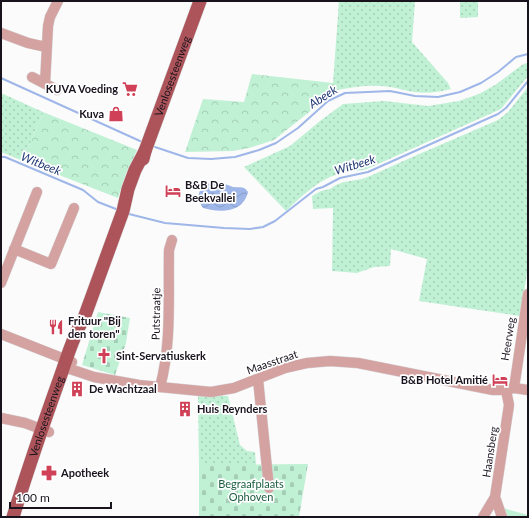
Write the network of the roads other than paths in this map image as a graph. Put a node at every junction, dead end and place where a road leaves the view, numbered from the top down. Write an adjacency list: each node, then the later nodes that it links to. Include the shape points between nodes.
1 (58, 1): 4 (street, via 50,17)
2 (200, 1): 15 (main road, Venlosesteenweg, via 145,151 134,190 123,211 80,325)
3 (1, 33): 4 (street)
4 (46, 47): 6 (street)
5 (32, 77): 6 (street)
6 (45, 84): 7 (street)
7 (57, 90)
8 (37, 192): 11 (street)
9 (74, 208): 11 (street, via 51,264)
10 (172, 240): 17 (street, Putstraatje, via 169,250 168,330)
11 (14, 249): 12 (street)
12 (1, 283)
13 (528, 294): 18 (street, Heerweg)
14 (1, 334): 15 (street, Maasstraat)
15 (68, 366): 17 (street, Maasstraat, via 75,376); 21 (main road, Venlosesteenweg)
16 (258, 379): 17 (street, Maasstraat, via 234,388 211,392); 18 (street, Maasstraat, via 285,368 330,361 358,363 493,390); 22 (street)
17 (160, 387)
18 (510, 389): 19 (street, Maasstraat); 23 (street, Haansberg)
19 (528, 390)
20 (1, 418): 21 (street)
21 (45, 431): 24 (main road, Venlosesteenweg, via 26,472); 25 (main road, Venlosesteenweg)
22 (269, 488)
23 (495, 498): 26 (street); 27 (street, Haansberg)
24 (13, 517)
25 (19, 517)
26 (483, 517)
27 (502, 517)

